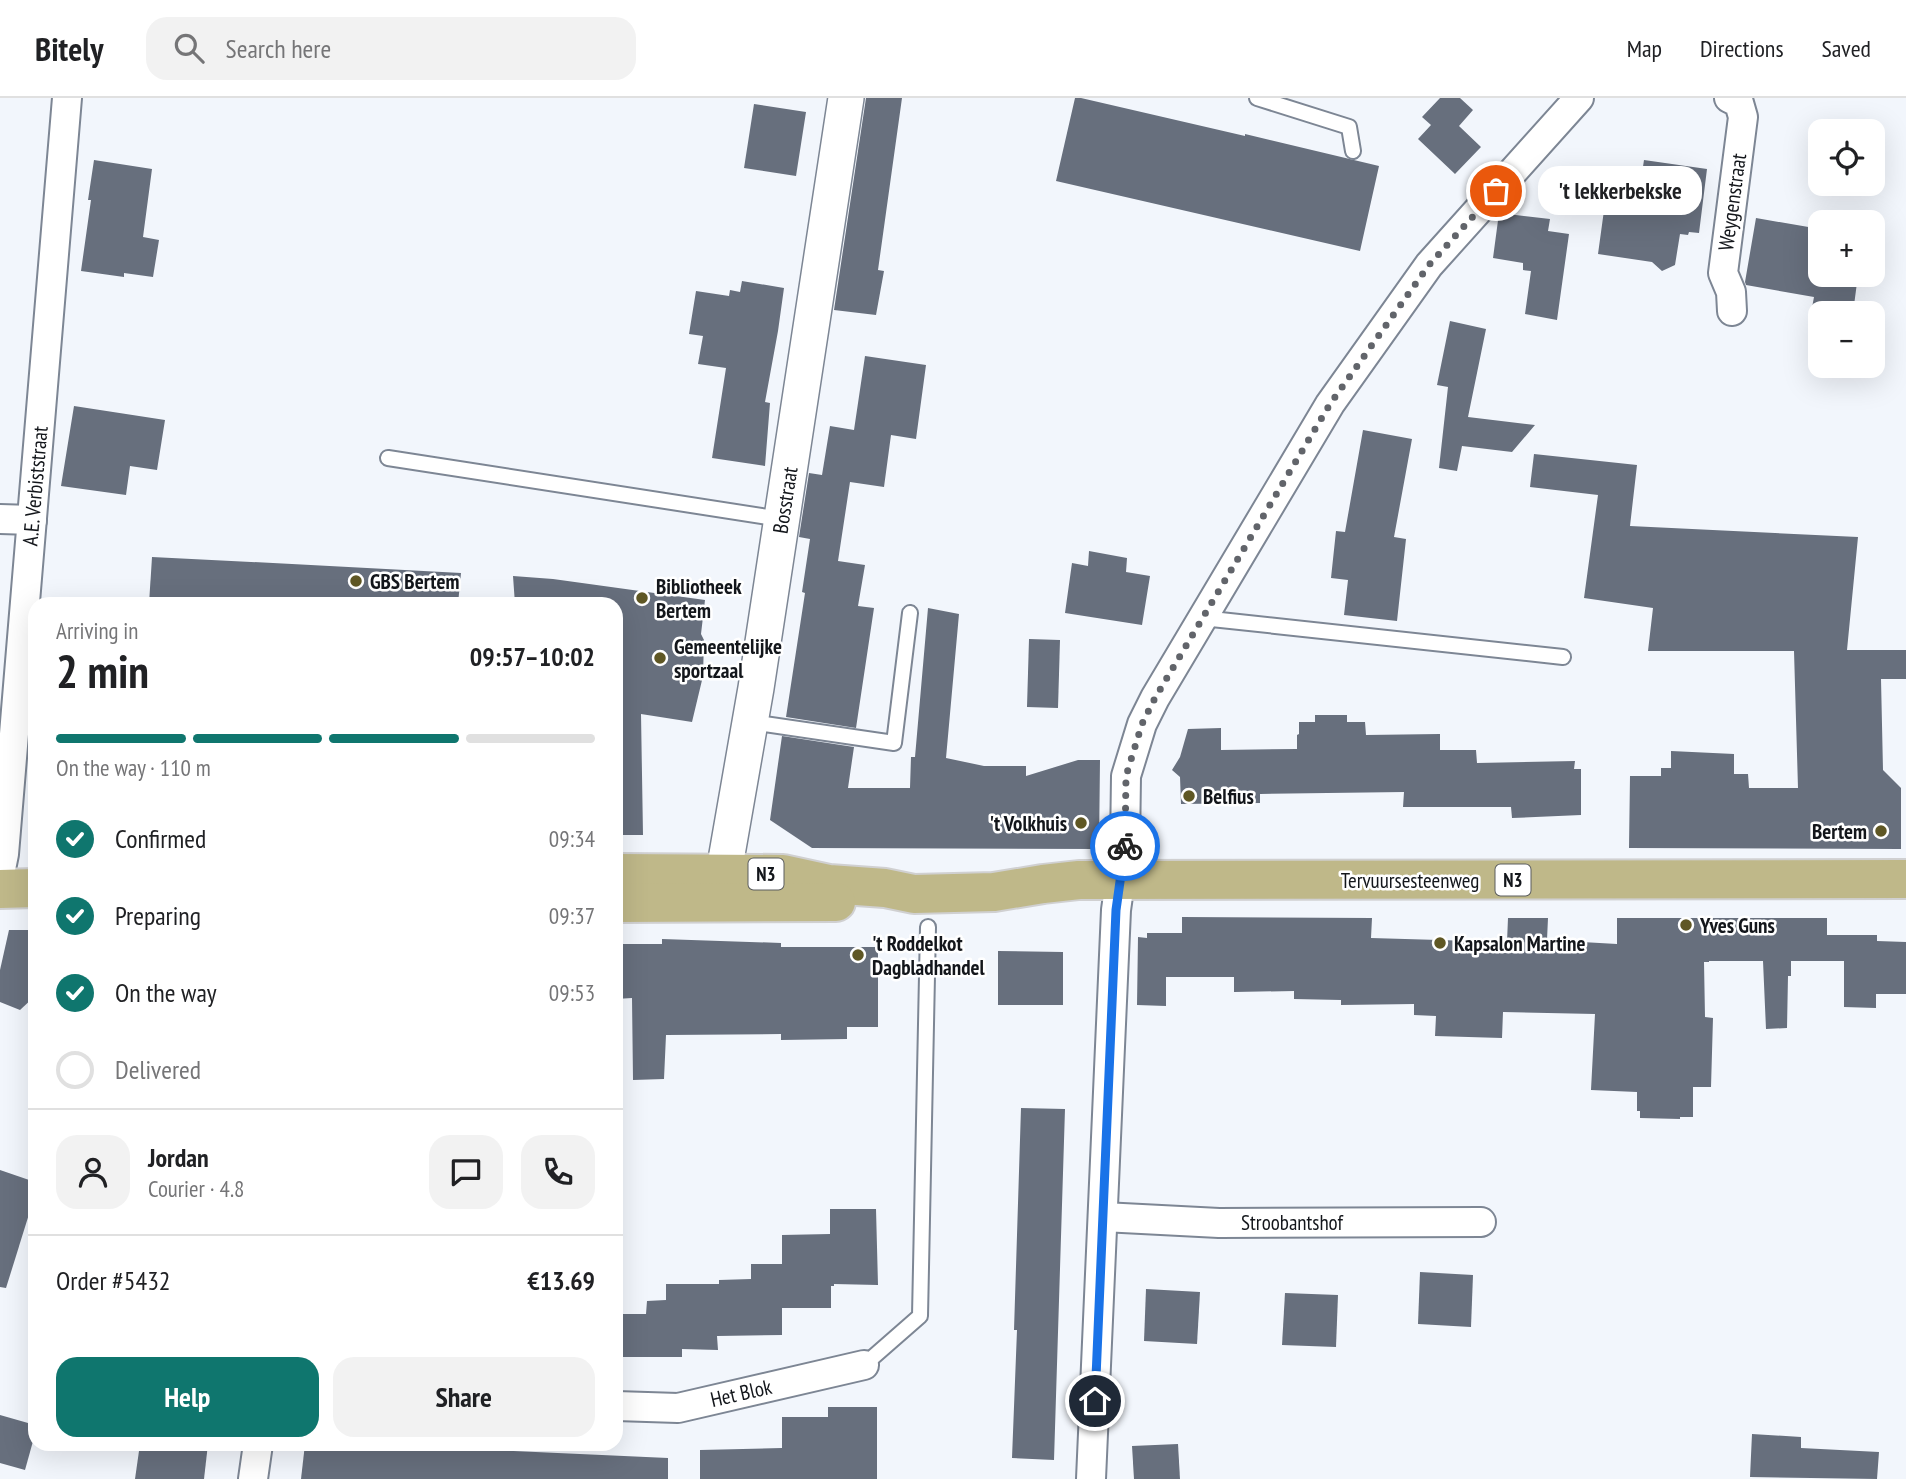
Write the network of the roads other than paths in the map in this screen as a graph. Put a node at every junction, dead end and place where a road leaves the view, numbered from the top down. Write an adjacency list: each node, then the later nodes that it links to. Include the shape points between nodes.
1 (67, 98): 11 (street, A.E. Verbiststraat)
2 (846, 98): 10 (street, Bosstraat)
3 (1257, 98): 6 (lane, via 1349,127)
4 (1579, 98): 13 (street, via 1429,265 1330,404)
5 (1729, 98): 7 (street, Weygenstraat, via 1739,103 1743,117 1723,273)
6 (1353, 150)
7 (1732, 311)
8 (388, 458): 10 (lane)
9 (0, 519): 11 (street)
10 (782, 519): 15 (street, Bosstraat)
11 (32, 520): 16 (street, A.E. Verbiststraat)
12 (910, 613): 15 (lane, via 894,743)
13 (1202, 618): 14 (lane); 19 (street, via 1155,698 1134,746 1126,776)
14 (1563, 657)
15 (750, 721): 21 (street, Bosstraat)
16 (0, 874)
17 (623, 874): 21 (main road, Tervuursesteenweg / N3)
18 (1906, 879): 19 (main road, Tervuursesteenweg / N3)
19 (1120, 880): 24 (main road, Tervuursesteenweg / N3, via 1079,880 994,892); 25 (street)
20 (28, 888): 22 (main road)
21 (721, 888): 23 (main road, Tervuursesteenweg / N3); 24 (main road, Tervuursesteenweg / N3, via 886,902)
22 (0, 889)
23 (623, 902)
24 (921, 911): 27 (lane, via 920,1317)
25 (1103, 1217): 26 (street, Stroobantshof, via 1219,1223); 31 (street)
26 (1481, 1222)
27 (864, 1365): 28 (street, Het Blok, via 678,1408)
28 (623, 1406)
29 (257, 1451): 30 (street)
30 (253, 1479)
31 (1091, 1479)

